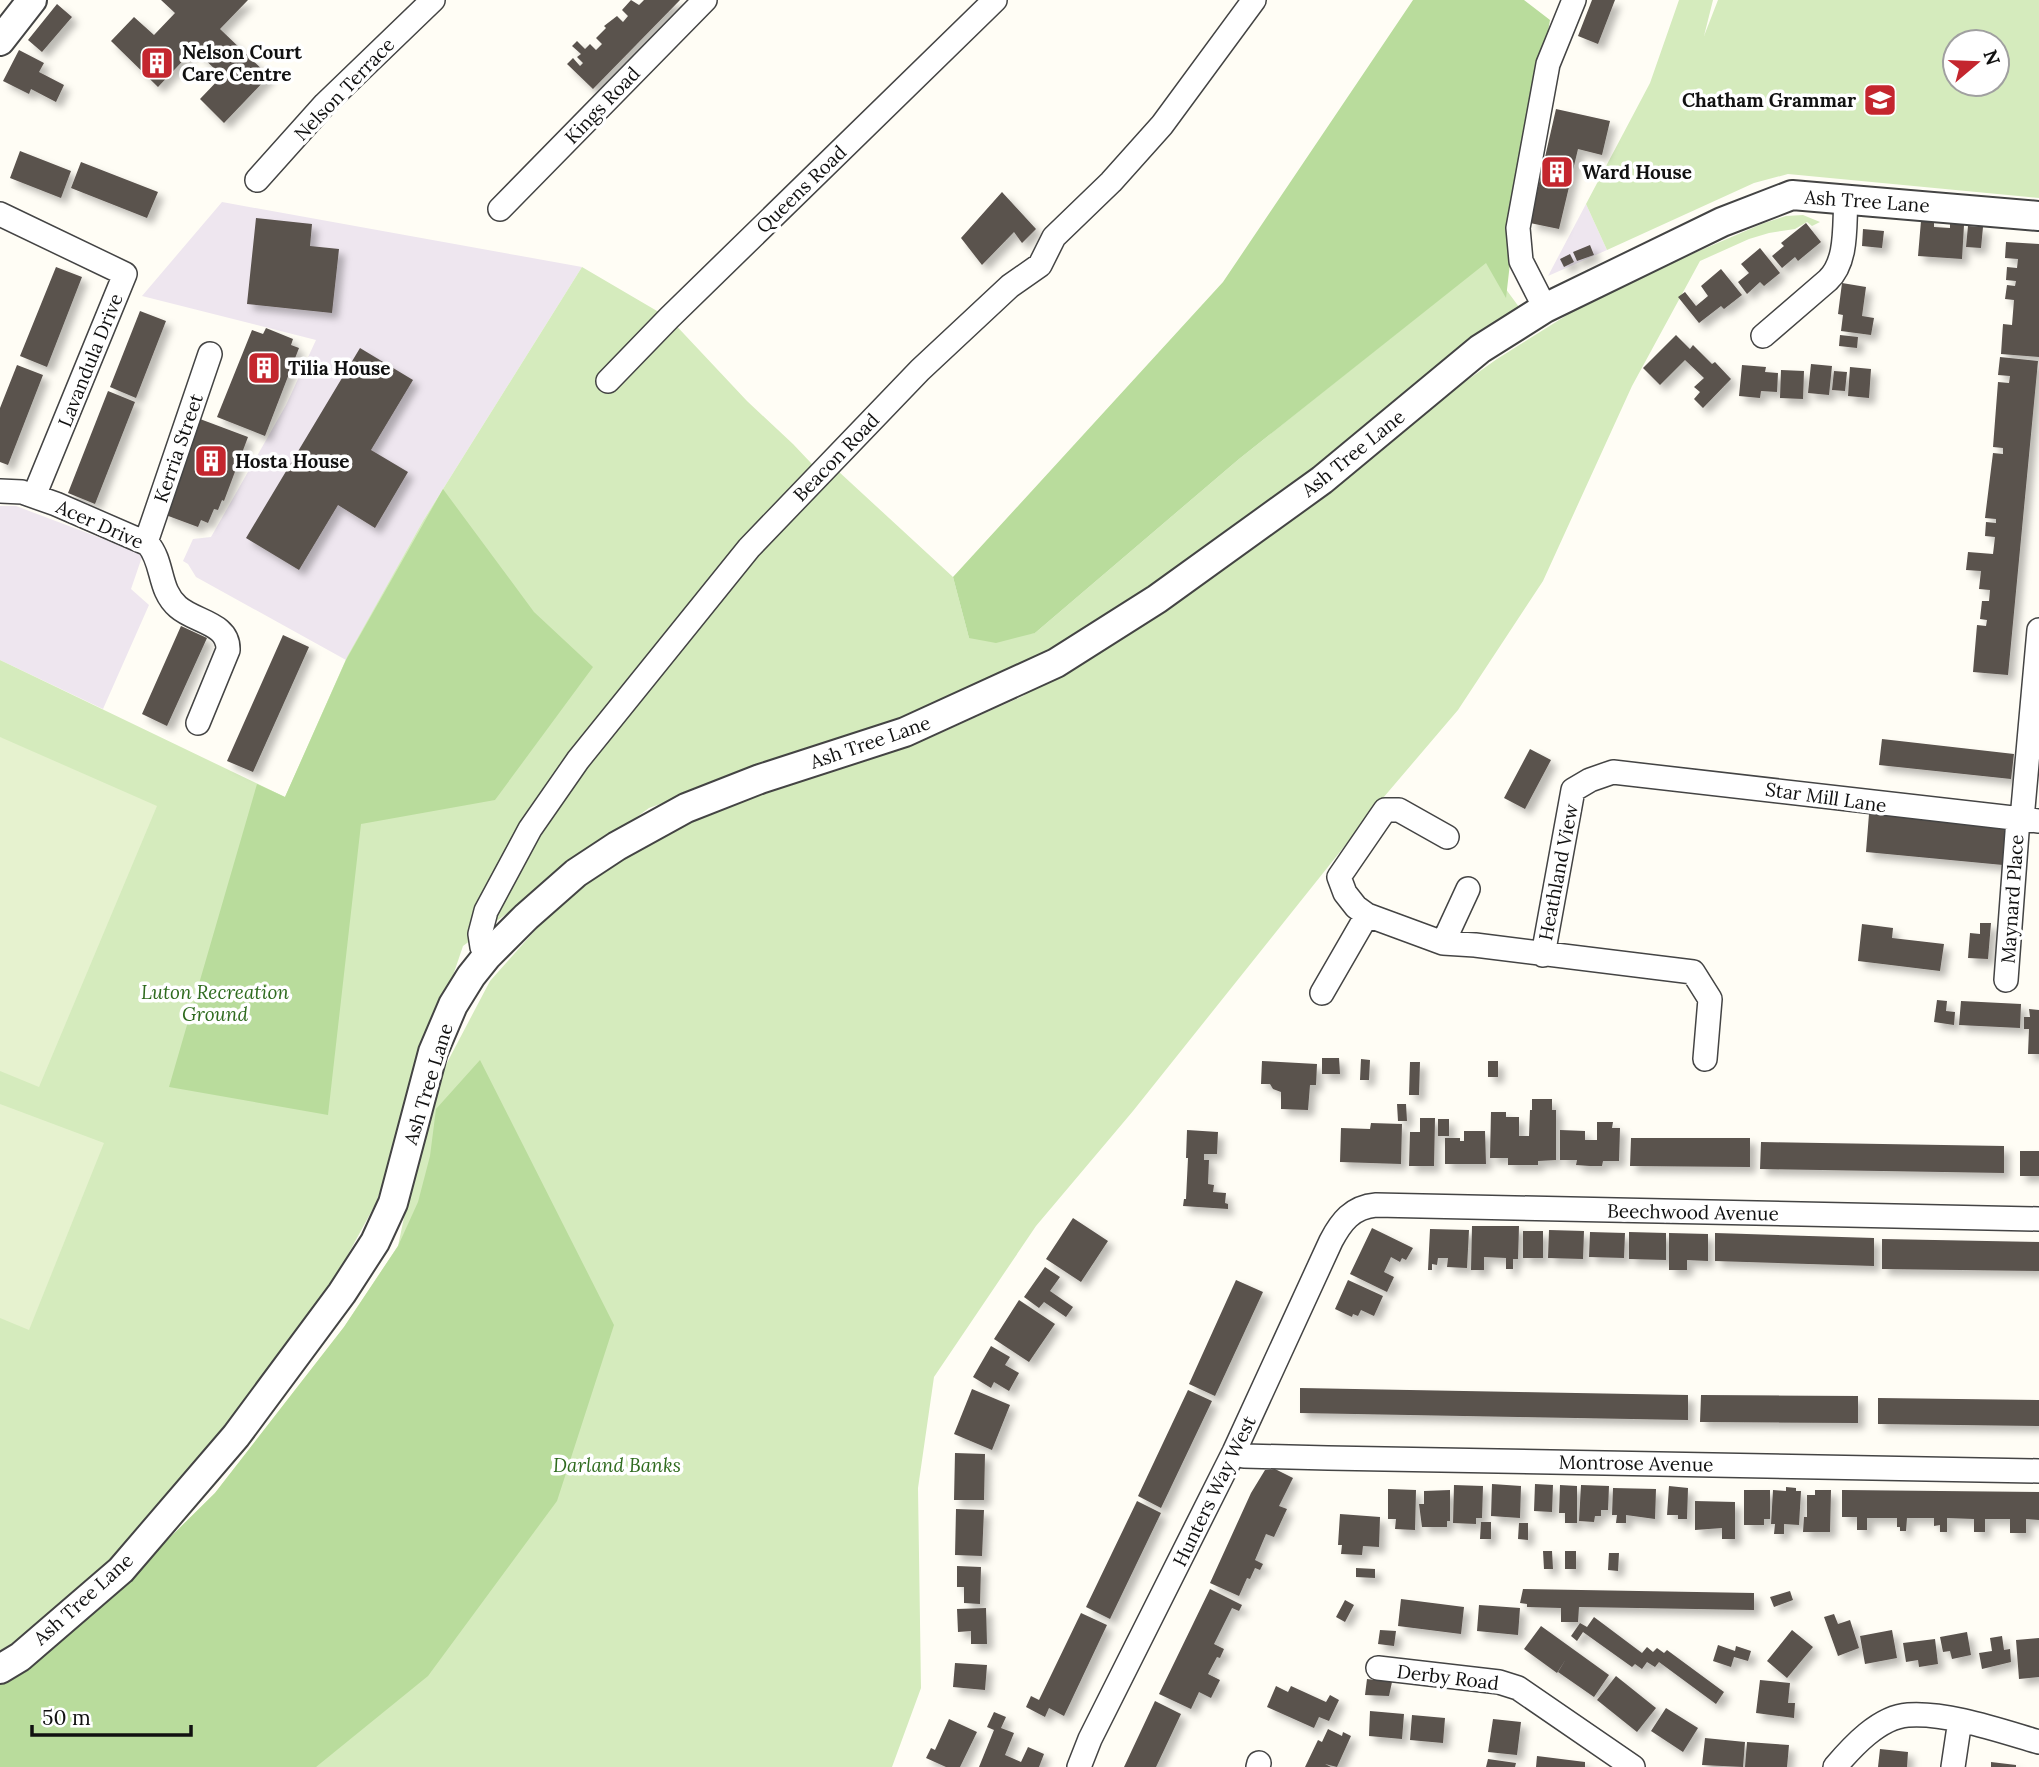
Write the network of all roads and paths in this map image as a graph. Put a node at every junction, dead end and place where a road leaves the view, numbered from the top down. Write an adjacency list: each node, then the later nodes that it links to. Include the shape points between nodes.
1 (32, 0): 7 (street)
2 (433, 0): 8 (street, Nelson Terrace, via 325,104)
3 (705, 0): 10 (street, Kings Road)
4 (995, 0): 16 (street, Queens Road)
5 (1254, 0): 29 (street, Beacon Road, via 1162,125 1054,237 1040,265 1010,286 920,370 749,548 578,760 530,829 486,911 480,934)
6 (1574, 0): 13 (street, via 1548,64 1518,228 1521,261)
7 (0, 41)
8 (257, 180)
9 (1846, 199): 12 (street, Ash Tree Lane); 13 (street, Ash Tree Lane, via 1792,195 1722,222); 14 (street, via 1836,271)
10 (500, 209)
11 (0, 214): 18 (street, Lavandula Drive, via 125,274)
12 (2039, 216)
13 (1545, 308): 29 (street, Ash Tree Lane, via 1480,349 1322,481 1157,599 1056,663 905,732 742,785 672,815 576,873)
14 (1763, 336)
15 (210, 354): 19 (street, Kerria Street)
16 (608, 381)
17 (0, 491): 18 (street, Acer Drive)
18 (34, 496): 19 (street, Acer Drive)
19 (146, 542): 21 (street, Acer Drive, via 157,557 160,579 172,602 222,631 228,643)
20 (2039, 630): 23 (street, Maynard Place)
21 (198, 723)
22 (1613, 772): 23 (street, Star Mill Lane); 28 (street, Heathland View, via 1573,790)
23 (2027, 820): 30 (street, Maynard Place)
24 (1447, 837): 26 (street, Heathland View, via 1399,810 1385,810 1339,877 1345,893)
25 (1468, 889): 27 (street)
26 (1367, 915): 27 (street, Heathland View); 31 (street)
27 (1443, 943): 28 (street, Heathland View)
28 (1543, 955): 32 (street, Heathland View, via 1693,972 1710,999)
29 (487, 956): 38 (street, Ash Tree Lane, via 458,997 433,1052 393,1203 362,1264 236,1436 121,1570)
30 (2006, 980)
31 (1322, 993)
32 (1705, 1059)
33 (1349, 1215): 34 (street, Beechwood Avenue, via 1376,1205); 35 (street, Hunters Way West, via 1331,1241)
34 (2039, 1219)
35 (1234, 1452): 36 (street, Montrose Avenue, via 1328,1458); 42 (street, Hunters Way West)
36 (2039, 1471)
37 (1378, 1668): 41 (street, Derby Road, via 1518,1688)
38 (0, 1669)
39 (1960, 1720): 40 (street); 43 (street, via 1906,1715 1878,1726); 44 (street)
40 (2039, 1742)
41 (1623, 1764)
42 (1079, 1767)
43 (1835, 1767)
44 (1953, 1767)

